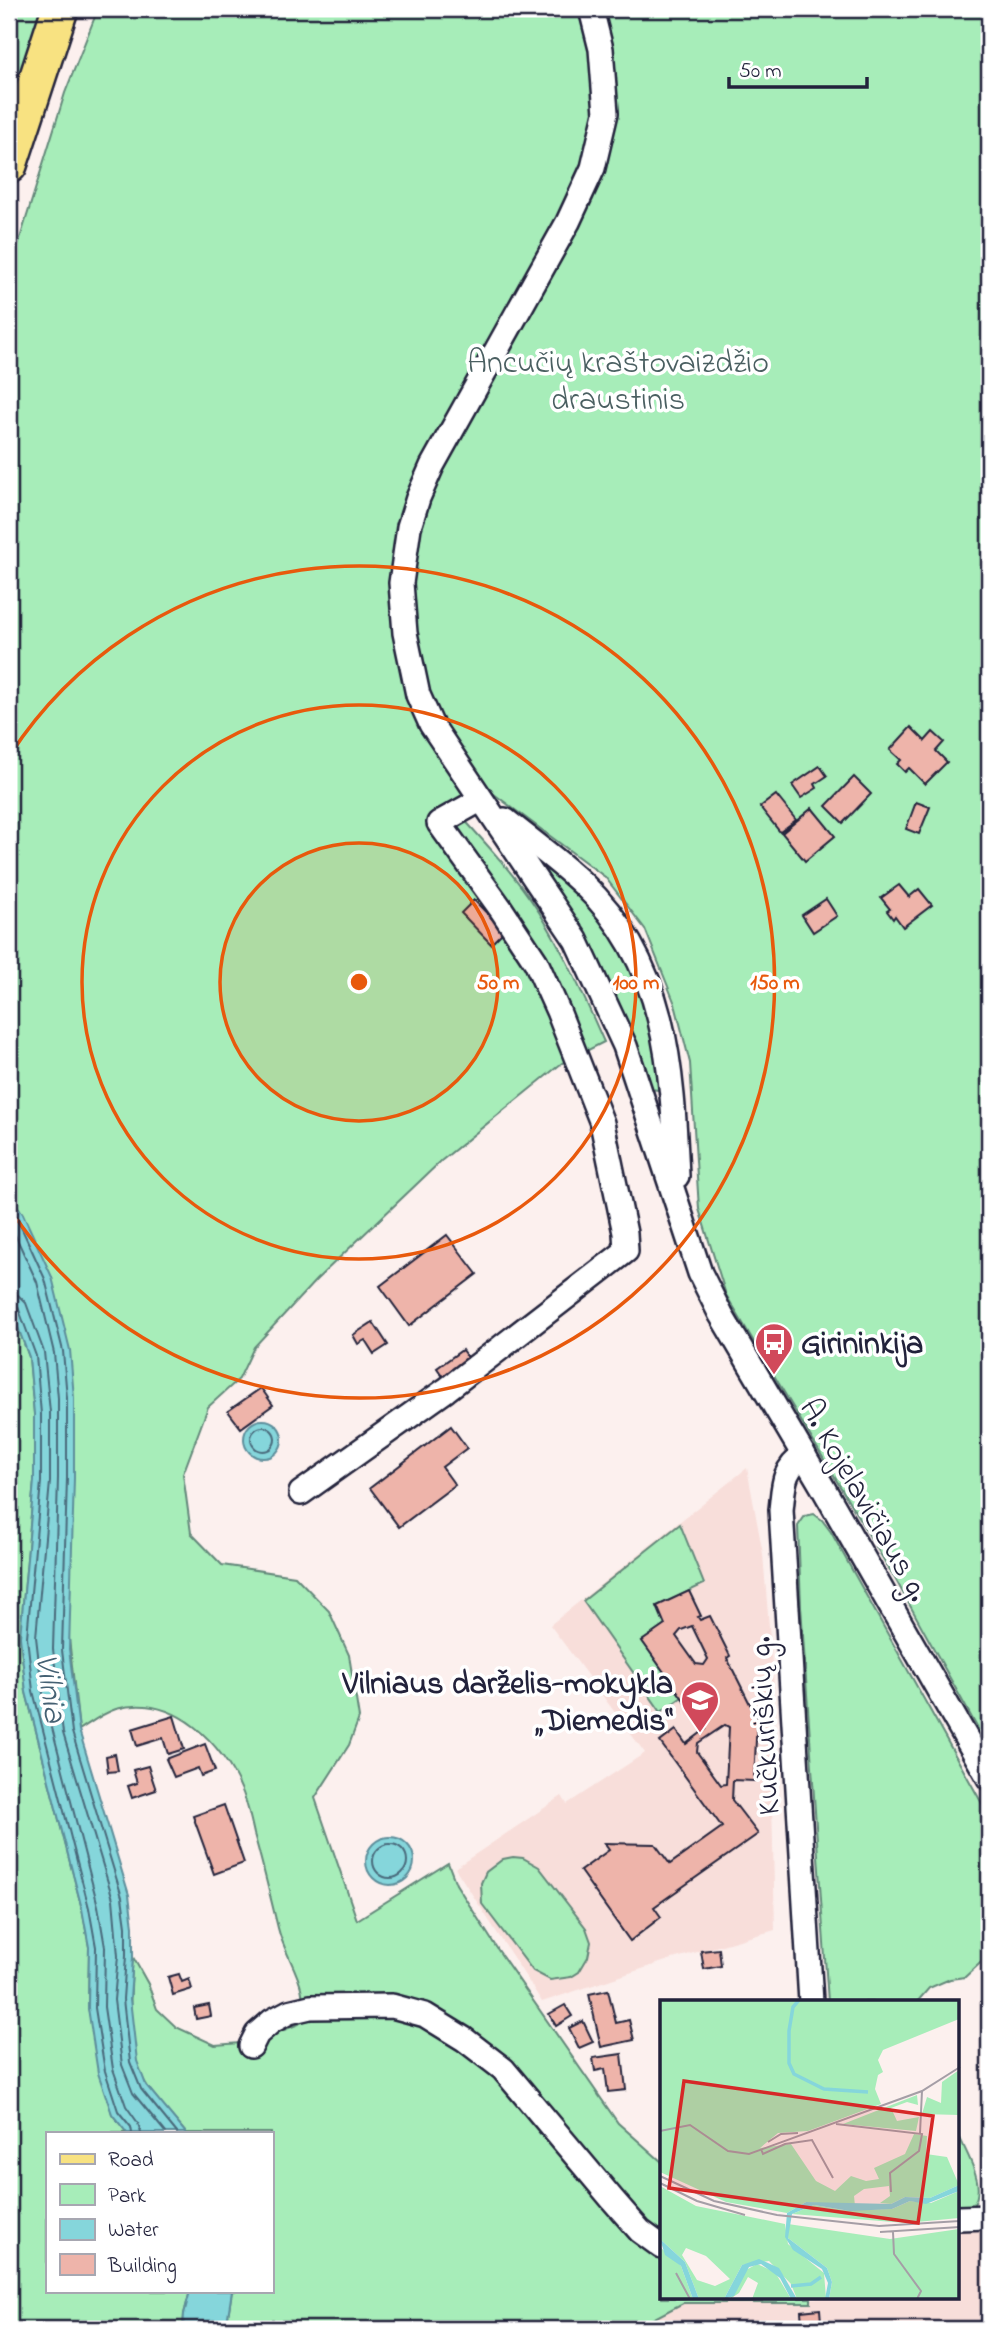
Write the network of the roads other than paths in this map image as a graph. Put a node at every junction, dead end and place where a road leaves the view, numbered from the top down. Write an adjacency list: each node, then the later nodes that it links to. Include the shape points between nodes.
1 (60, 9): 3 (main road)
2 (591, 9): 4 (street, A. Kojelavičiaus g., via 601,49 606,113 593,168 568,222 432,466 418,498 404,555 402,607 418,695)
3 (9, 165)
4 (480, 800): 5 (street, A. Kojelavičiaus g., via 551,900 604,997); 5 (street, A. Kojelavičiaus g., via 584,884 641,961 668,1057); 7 (street, via 439,823 536,962 558,1011 602,1124 626,1251 446,1390)
5 (679, 1210): 6 (street, A. Kojelavičiaus g., via 720,1315)
6 (804, 1455): 8 (street, A. Kojelavičiaus g.); 9 (street, Kučkuriškių g., via 787,1470 781,1510)
7 (302, 1493)
8 (989, 1778)
9 (811, 2000)
10 (251, 2046): 13 (street, via 272,2021 310,2007 392,2006 425,2015 503,2069 640,2231)
11 (989, 2217): 12 (street)
12 (960, 2218)
13 (660, 2246)

